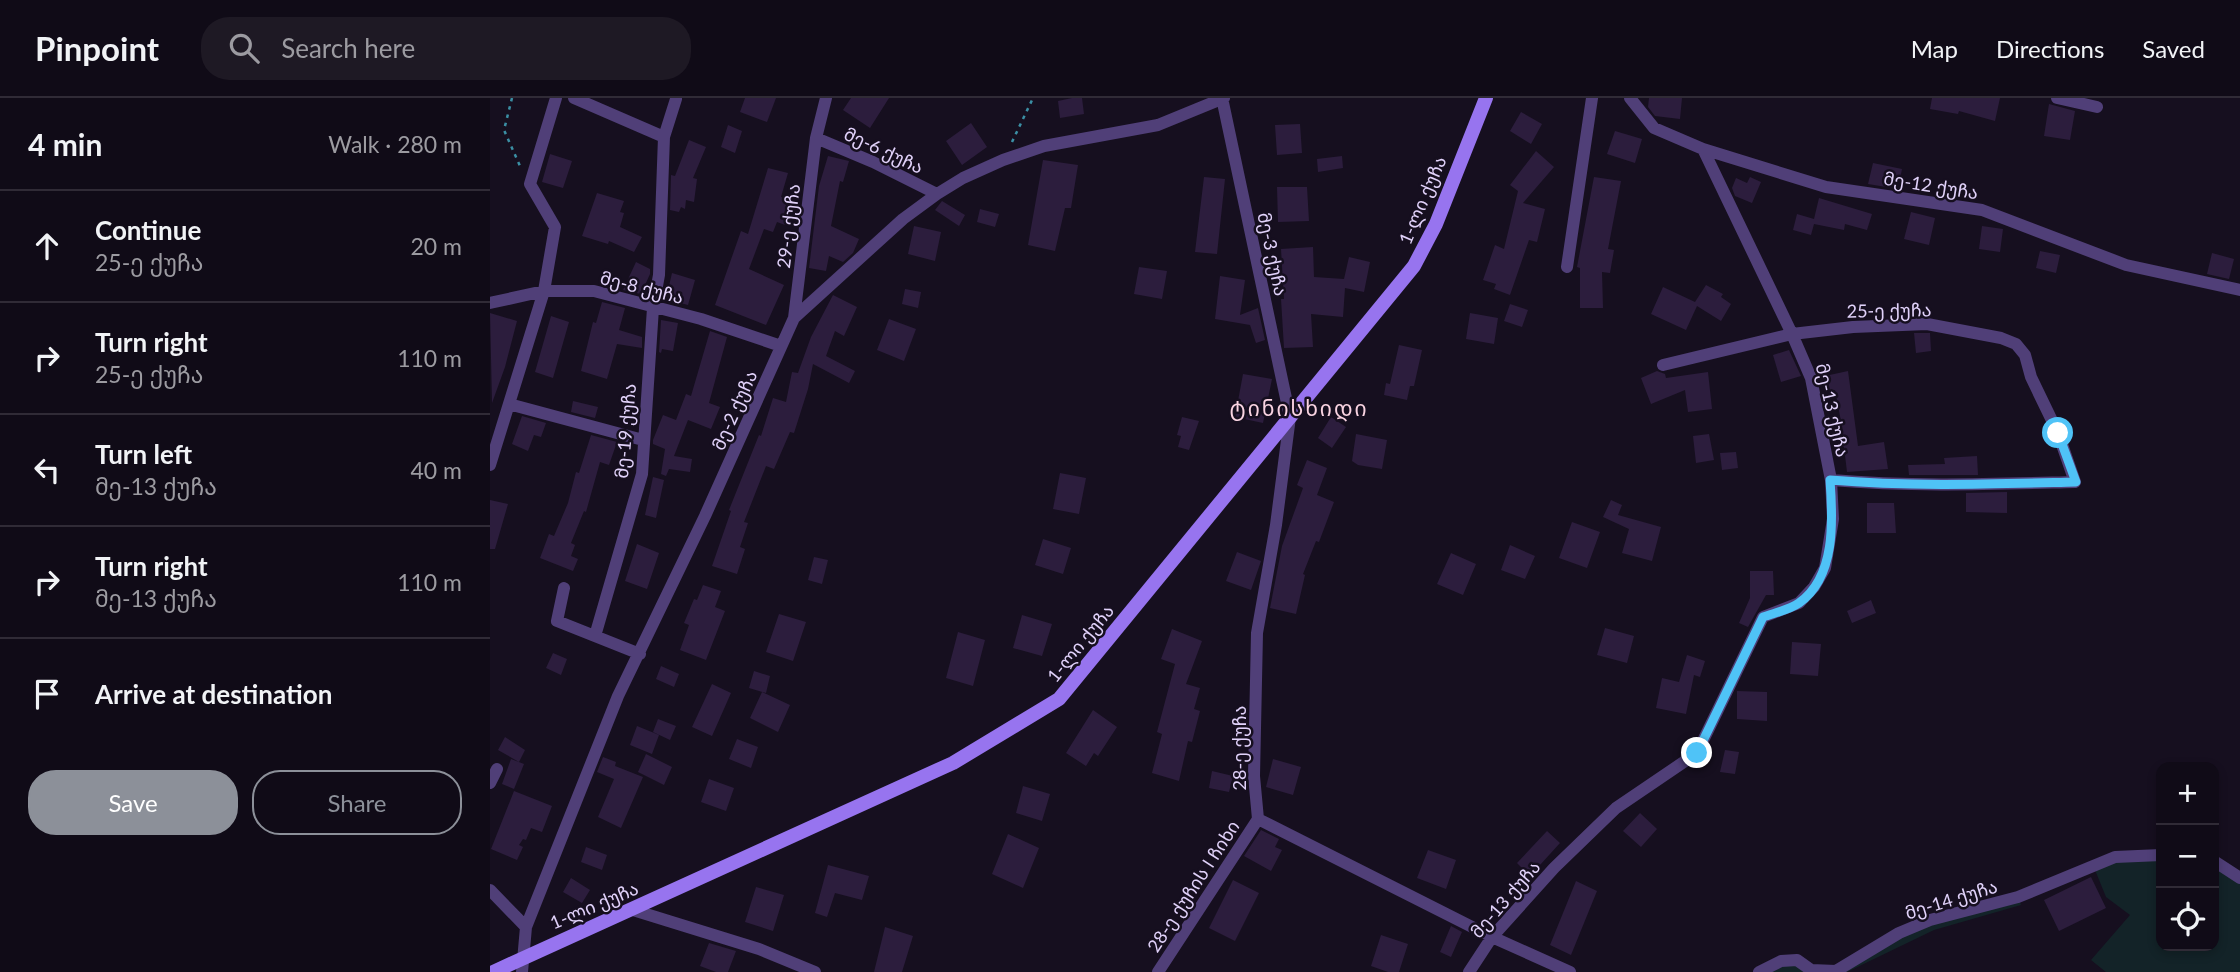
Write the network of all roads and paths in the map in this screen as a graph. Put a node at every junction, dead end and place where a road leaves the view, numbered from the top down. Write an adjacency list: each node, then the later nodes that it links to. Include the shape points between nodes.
1 (512, 98): 17 (path, via 505,130)
2 (556, 98): 17 (street)
3 (574, 98): 13 (street)
4 (1033, 98): 16 (path)
5 (1223, 98): 16 (street, მე-2 ქუჩა, via 1158,125 1044,146); 29 (street, მე-3 ქუჩა)
6 (1486, 98): 29 (main road, 1-ლი ქუჩა, via 1436,224 1414,266)
7 (1592, 98): 19 (street)
8 (1630, 98): 15 (street, მე-12 ქუჩა, via 1654,128)
9 (2057, 98): 12 (street)
10 (676, 99): 13 (street, მე-19 ქუჩა)
11 (827, 99): 14 (street, მე-6 ქუჩა)
12 (2097, 107)
13 (664, 137): 23 (street, მე-19 ქუჩა, via 659,275)
14 (816, 138): 18 (street, მე-6 ქუჩა); 24 (street, 29-ე ქუჩა)
15 (1703, 149): 20 (street, მე-12 ქუჩა, via 1826,187 1982,210 2126,265); 25 (street, მე-13 ქუჩა)
16 (1003, 160): 18 (street, მე-2 ქუჩა)
17 (530, 184): 21 (street, via 555,227)
18 (937, 194): 24 (street, მე-2 ქუჩა)
19 (1567, 267)
20 (2240, 290)
21 (544, 291): 22 (street, მე-8 ქუჩა); 23 (street, მე-8 ქუჩა, via 594,291); 28 (street)
22 (490, 303)
23 (653, 308): 26 (street, მე-8 ქუჩა); 30 (street, მე-19 ქუჩა)
24 (794, 318): 26 (street, მე-2 ქუჩა)
25 (1792, 334): 27 (street, 25-ე ქუჩა); 32 (street, მე-13 ქუჩა, via 1811,378); 32 (street, 25-ე ქუჩა, via 1927,324 2016,344 2025,355 2076,482 1888,485)
26 (781, 346): 35 (street, მე-2 ქუჩა)
27 (1663, 365)
28 (509, 404): 30 (street); 31 (street)
29 (1290, 417): 38 (street, 28-ე ქუჩა, via 1257,633 1254,776); 43 (main road, 1-ლი ქუჩა, via 1059,699 953,763)
30 (643, 440): 34 (street, მე-19 ქუჩა, via 642,474)
31 (490, 465)
32 (1830, 480): 45 (street, მე-13 ქუჩა, via 1833,519 1825,568 1799,603 1763,617 1697,753 1616,808)
33 (564, 588): 34 (street, via 558,621)
34 (595, 636): 35 (street)
35 (639, 654): 44 (street, მე-2 ქუჩა)
36 (497, 769): 37 (street)
37 (490, 783)
38 (1258, 819): 45 (street); 51 (street, 28-ე ქუჩის I ჩიხი)
39 (2156, 855): 47 (street, მე-14 ქუჩა, via 2115,857 2018,897 1930,920 1836,971)
40 (2219, 864): 41 (street)
41 (2240, 878)
42 (490, 890): 44 (street)
43 (634, 909): 46 (main road, 1-ლი ქუჩა); 50 (street)
44 (526, 927): 46 (street, მე-2 ქუჩა)
45 (1492, 937): 52 (street, მე-13 ქუჩა); 53 (street)
46 (523, 957): 48 (main road, 1-ლი ქუჩა); 49 (street, მე-2 ქუჩა)
47 (1811, 971): 54 (street, მე-14 ქუჩა, via 1797,960 1781,961)
48 (494, 972)
49 (522, 972)
50 (815, 972)
51 (1158, 972)
52 (1469, 972)
53 (1570, 972)
54 (1759, 972)

